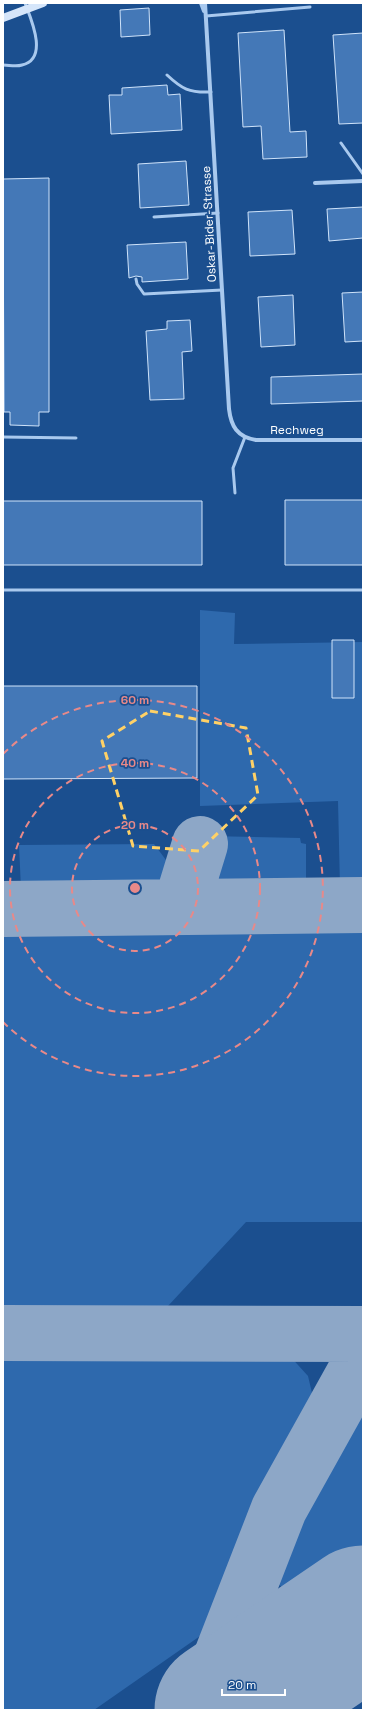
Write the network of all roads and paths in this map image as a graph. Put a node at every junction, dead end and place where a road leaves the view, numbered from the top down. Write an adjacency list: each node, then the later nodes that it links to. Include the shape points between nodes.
1 (43, 3): 4 (main road)
2 (201, 3): 6 (street, Oskar-Bider-Strasse)
3 (205, 3): 6 (street, Oskar-Bider-Strasse)
4 (26, 6): 7 (main road); 8 (lane, via 37,40 37,49 29,62 22,65)
5 (310, 7): 6 (lane)
6 (206, 16): 10 (street, Oskar-Bider-Strasse)
7 (3, 18)
8 (3, 65)
9 (167, 74): 10 (lane, via 181,88 199,93)
10 (211, 92): 15 (street, Oskar-Bider-Strasse)
11 (341, 143): 12 (lane)
12 (363, 174)
13 (363, 181): 14 (street)
14 (315, 183)
15 (218, 213): 16 (lane); 18 (street, Oskar-Bider-Strasse)
16 (154, 217)
17 (136, 279): 18 (lane, via 144,294)
18 (222, 290): 19 (street, Oskar-Bider-Strasse, via 229,408)
19 (235, 430): 21 (street, Rechweg)
20 (3, 437): 22 (lane)
21 (245, 437): 23 (street, Rechweg, via 256,440); 24 (lane, via 233,468)
22 (76, 438)
23 (363, 440)
24 (236, 493)
25 (3, 590): 26 (lane)
26 (363, 590)

